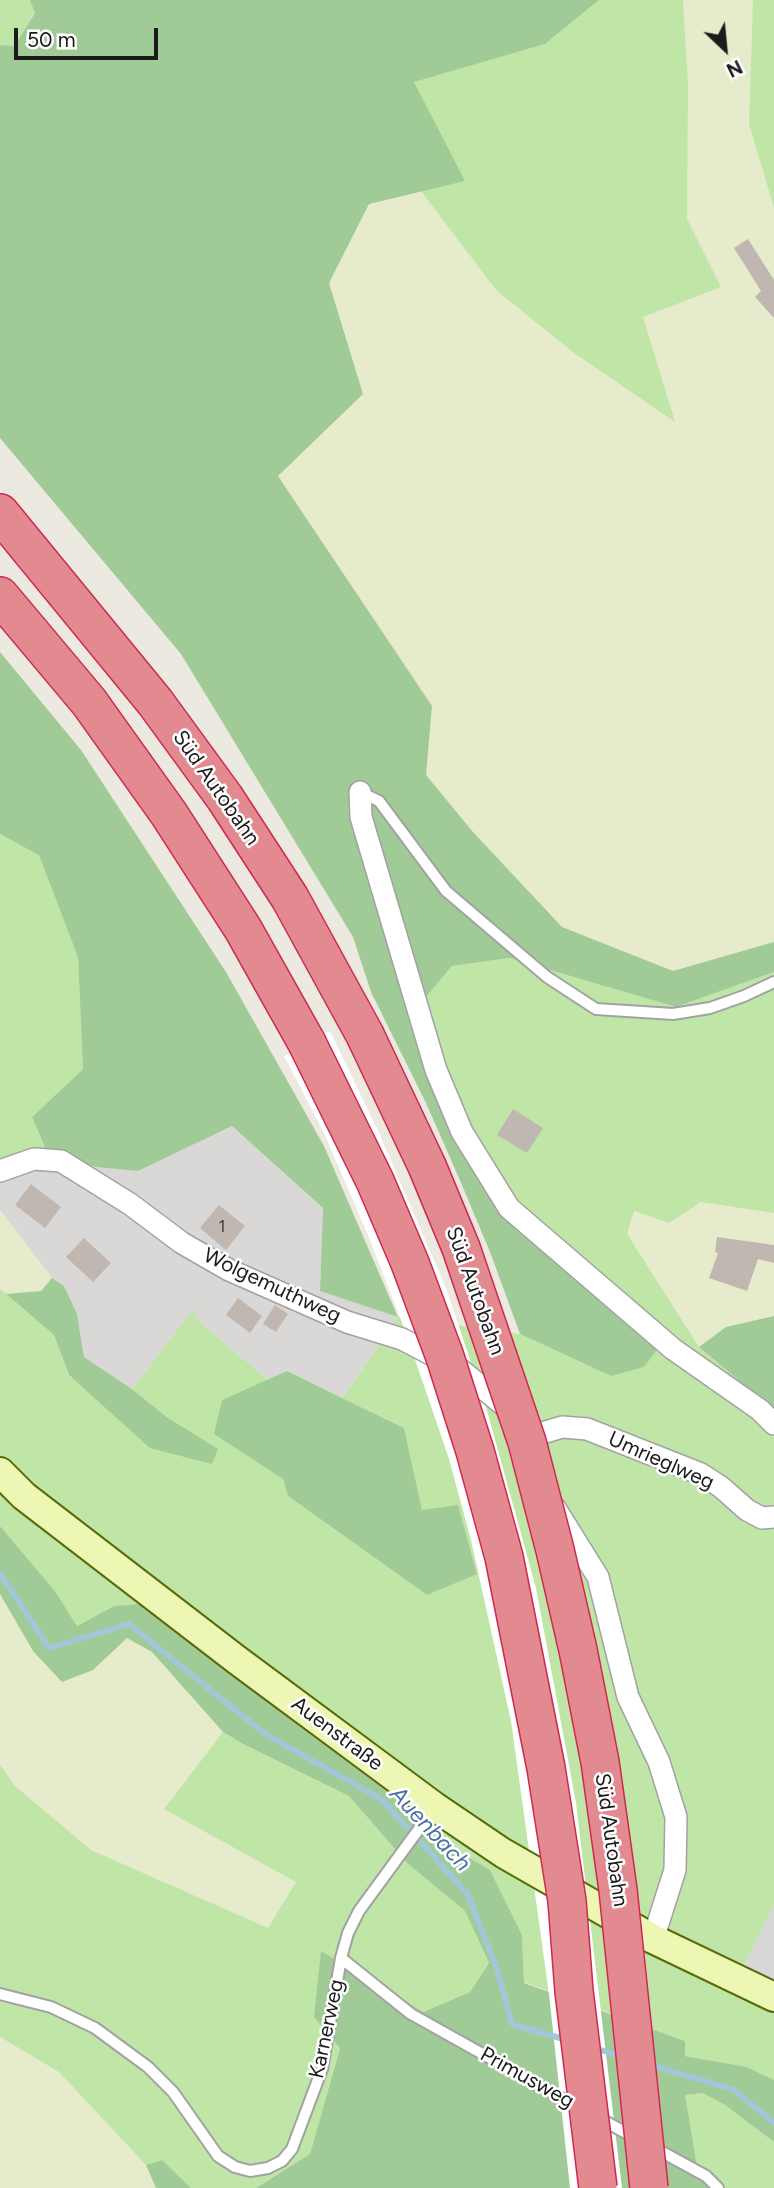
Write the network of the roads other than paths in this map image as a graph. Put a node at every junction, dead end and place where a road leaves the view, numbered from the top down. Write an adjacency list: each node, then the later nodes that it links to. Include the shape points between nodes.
1 (0, 513): 16 (highway, Süd Autobahn, bridge, via 155,702 290,898 365,1035 461,1248 527,1442 578,1650 618,1889)
2 (0, 596): 15 (highway, bridge, via 89,702 243,929 307,1043 410,1263 449,1369 505,1556 567,1901)
3 (360, 792): 4 (lane, via 379,801 446,891 547,977 596,1009 673,1014 710,1008); 6 (street, via 360,817 436,1070 462,1132 509,1208 673,1349)
4 (774, 982)
5 (0, 1171): 7 (street, Wolgemuthweg, via 34,1159 61,1161 229,1270 347,1322 402,1339 461,1370)
6 (774, 1424)
7 (539, 1434): 9 (street, Umrieglweg, via 562,1427 587,1429 701,1474 747,1510 762,1518); 11 (street, via 534,1462 542,1488 598,1577 628,1697 659,1762 676,1817 675,1870)
8 (0, 1472): 10 (street, Auenstraße, via 24,1496)
9 (774, 1517)
10 (435, 1807): 11 (street, Auenstraße, via 503,1853); 12 (lane, Karnerweg, via 359,1912)
11 (653, 1938): 14 (street, Auenstraße)
12 (341, 1958): 13 (lane, Karnerweg, via 322,2069 292,2149 282,2161 250,2171 218,2156 173,2092 95,2028 51,2007); 17 (lane, Primusweg, via 411,2014 706,2176)
13 (0, 1994)
14 (774, 1997)
15 (598, 2188)
16 (649, 2188)
17 (718, 2188)

